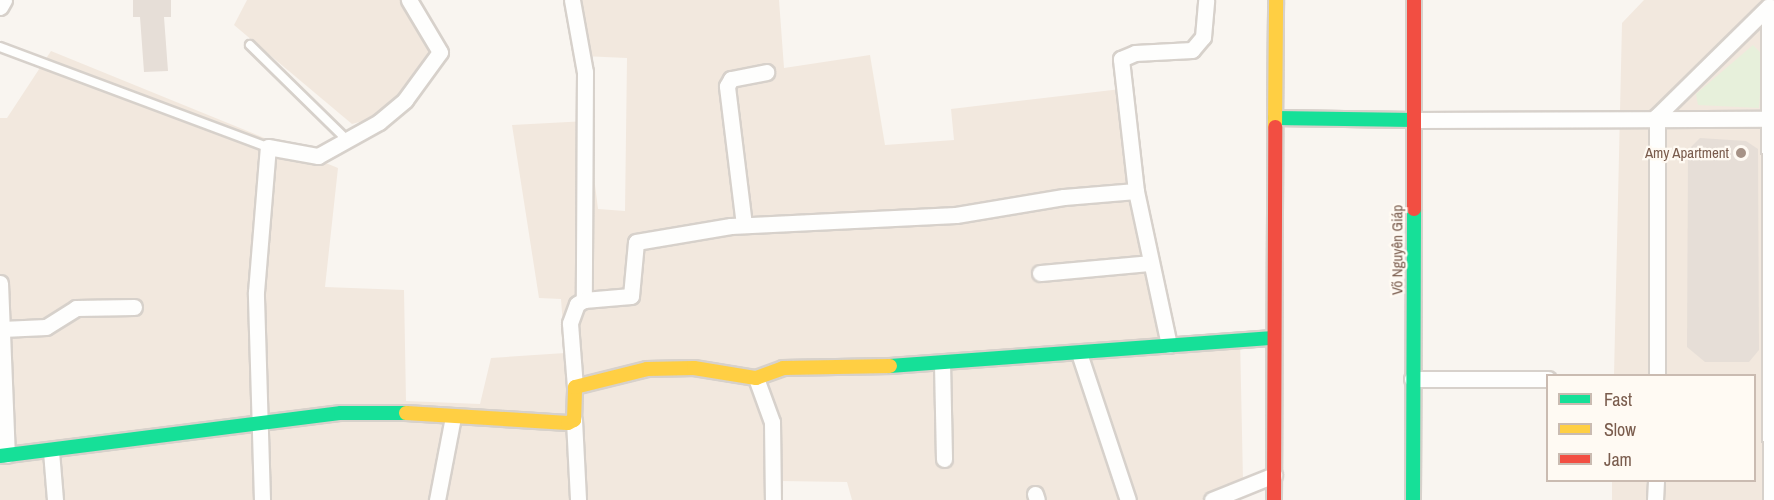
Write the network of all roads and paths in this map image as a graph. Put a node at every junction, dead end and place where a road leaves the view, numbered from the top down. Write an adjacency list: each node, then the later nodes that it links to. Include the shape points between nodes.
1 (4, 0): 8 (street)
2 (409, 0): 17 (street, via 438,47 439,58 405,100)
3 (572, 0): 24 (street, via 585,72)
4 (1206, 0): 19 (street, via 1203,37 1192,50 1135,53 1121,59)
5 (1276, 0): 14 (street)
6 (1414, 0): 16 (street, Võ Nguyên Giáp)
7 (1770, 4): 11 (street); 13 (street)
8 (0, 7)
9 (250, 45): 17 (lane)
10 (0, 47): 18 (lane)
11 (1772, 59): 15 (street)
12 (766, 72): 20 (street, via 731,79 726,86)
13 (1657, 116): 15 (street); 16 (street); 31 (street)
14 (1275, 118): 16 (street); 27 (street)
15 (1773, 119): 35 (street)
16 (1414, 120): 33 (street, Võ Nguyên Giáp)
17 (347, 140): 18 (street, via 318,156)
18 (268, 147): 39 (street, via 256,292)
19 (1136, 190): 20 (street, via 1064,196 956,215); 21 (street)
20 (744, 225): 24 (street, via 636,242 631,296)
21 (1150, 263): 22 (street); 28 (street)
22 (1040, 273)
23 (0, 283): 26 (street)
24 (584, 300): 36 (street, via 577,304 570,323)
25 (134, 307): 26 (street, via 76,308 46,327)
26 (2, 329): 41 (street)
27 (1273, 338): 28 (street); 43 (street)
28 (1169, 345): 29 (street)
29 (1079, 353): 30 (street); 50 (street)
30 (942, 363): 32 (street, via 783,368); 42 (street)
31 (1657, 374)
32 (756, 378): 36 (street, via 694,368 647,369); 49 (street, via 772,422)
33 (1412, 379): 34 (street); 53 (street, Võ Nguyên Giáp)
34 (1546, 379)
35 (1766, 379): 55 (street)
36 (575, 387): 38 (street)
37 (453, 417): 38 (street, via 550,424); 39 (street, via 377,411); 47 (street)
38 (574, 420): 48 (street)
39 (260, 425): 40 (street); 46 (street)
40 (51, 451): 41 (street); 45 (street)
41 (4, 456)
42 (944, 459)
43 (1274, 475): 51 (street); 52 (street)
44 (1656, 482): 54 (street)
45 (55, 500)
46 (262, 500)
47 (437, 500)
48 (578, 500)
49 (773, 500)
50 (1128, 500)
51 (1212, 500)
52 (1274, 500)
53 (1413, 500)
54 (1655, 500)
55 (1770, 500)

